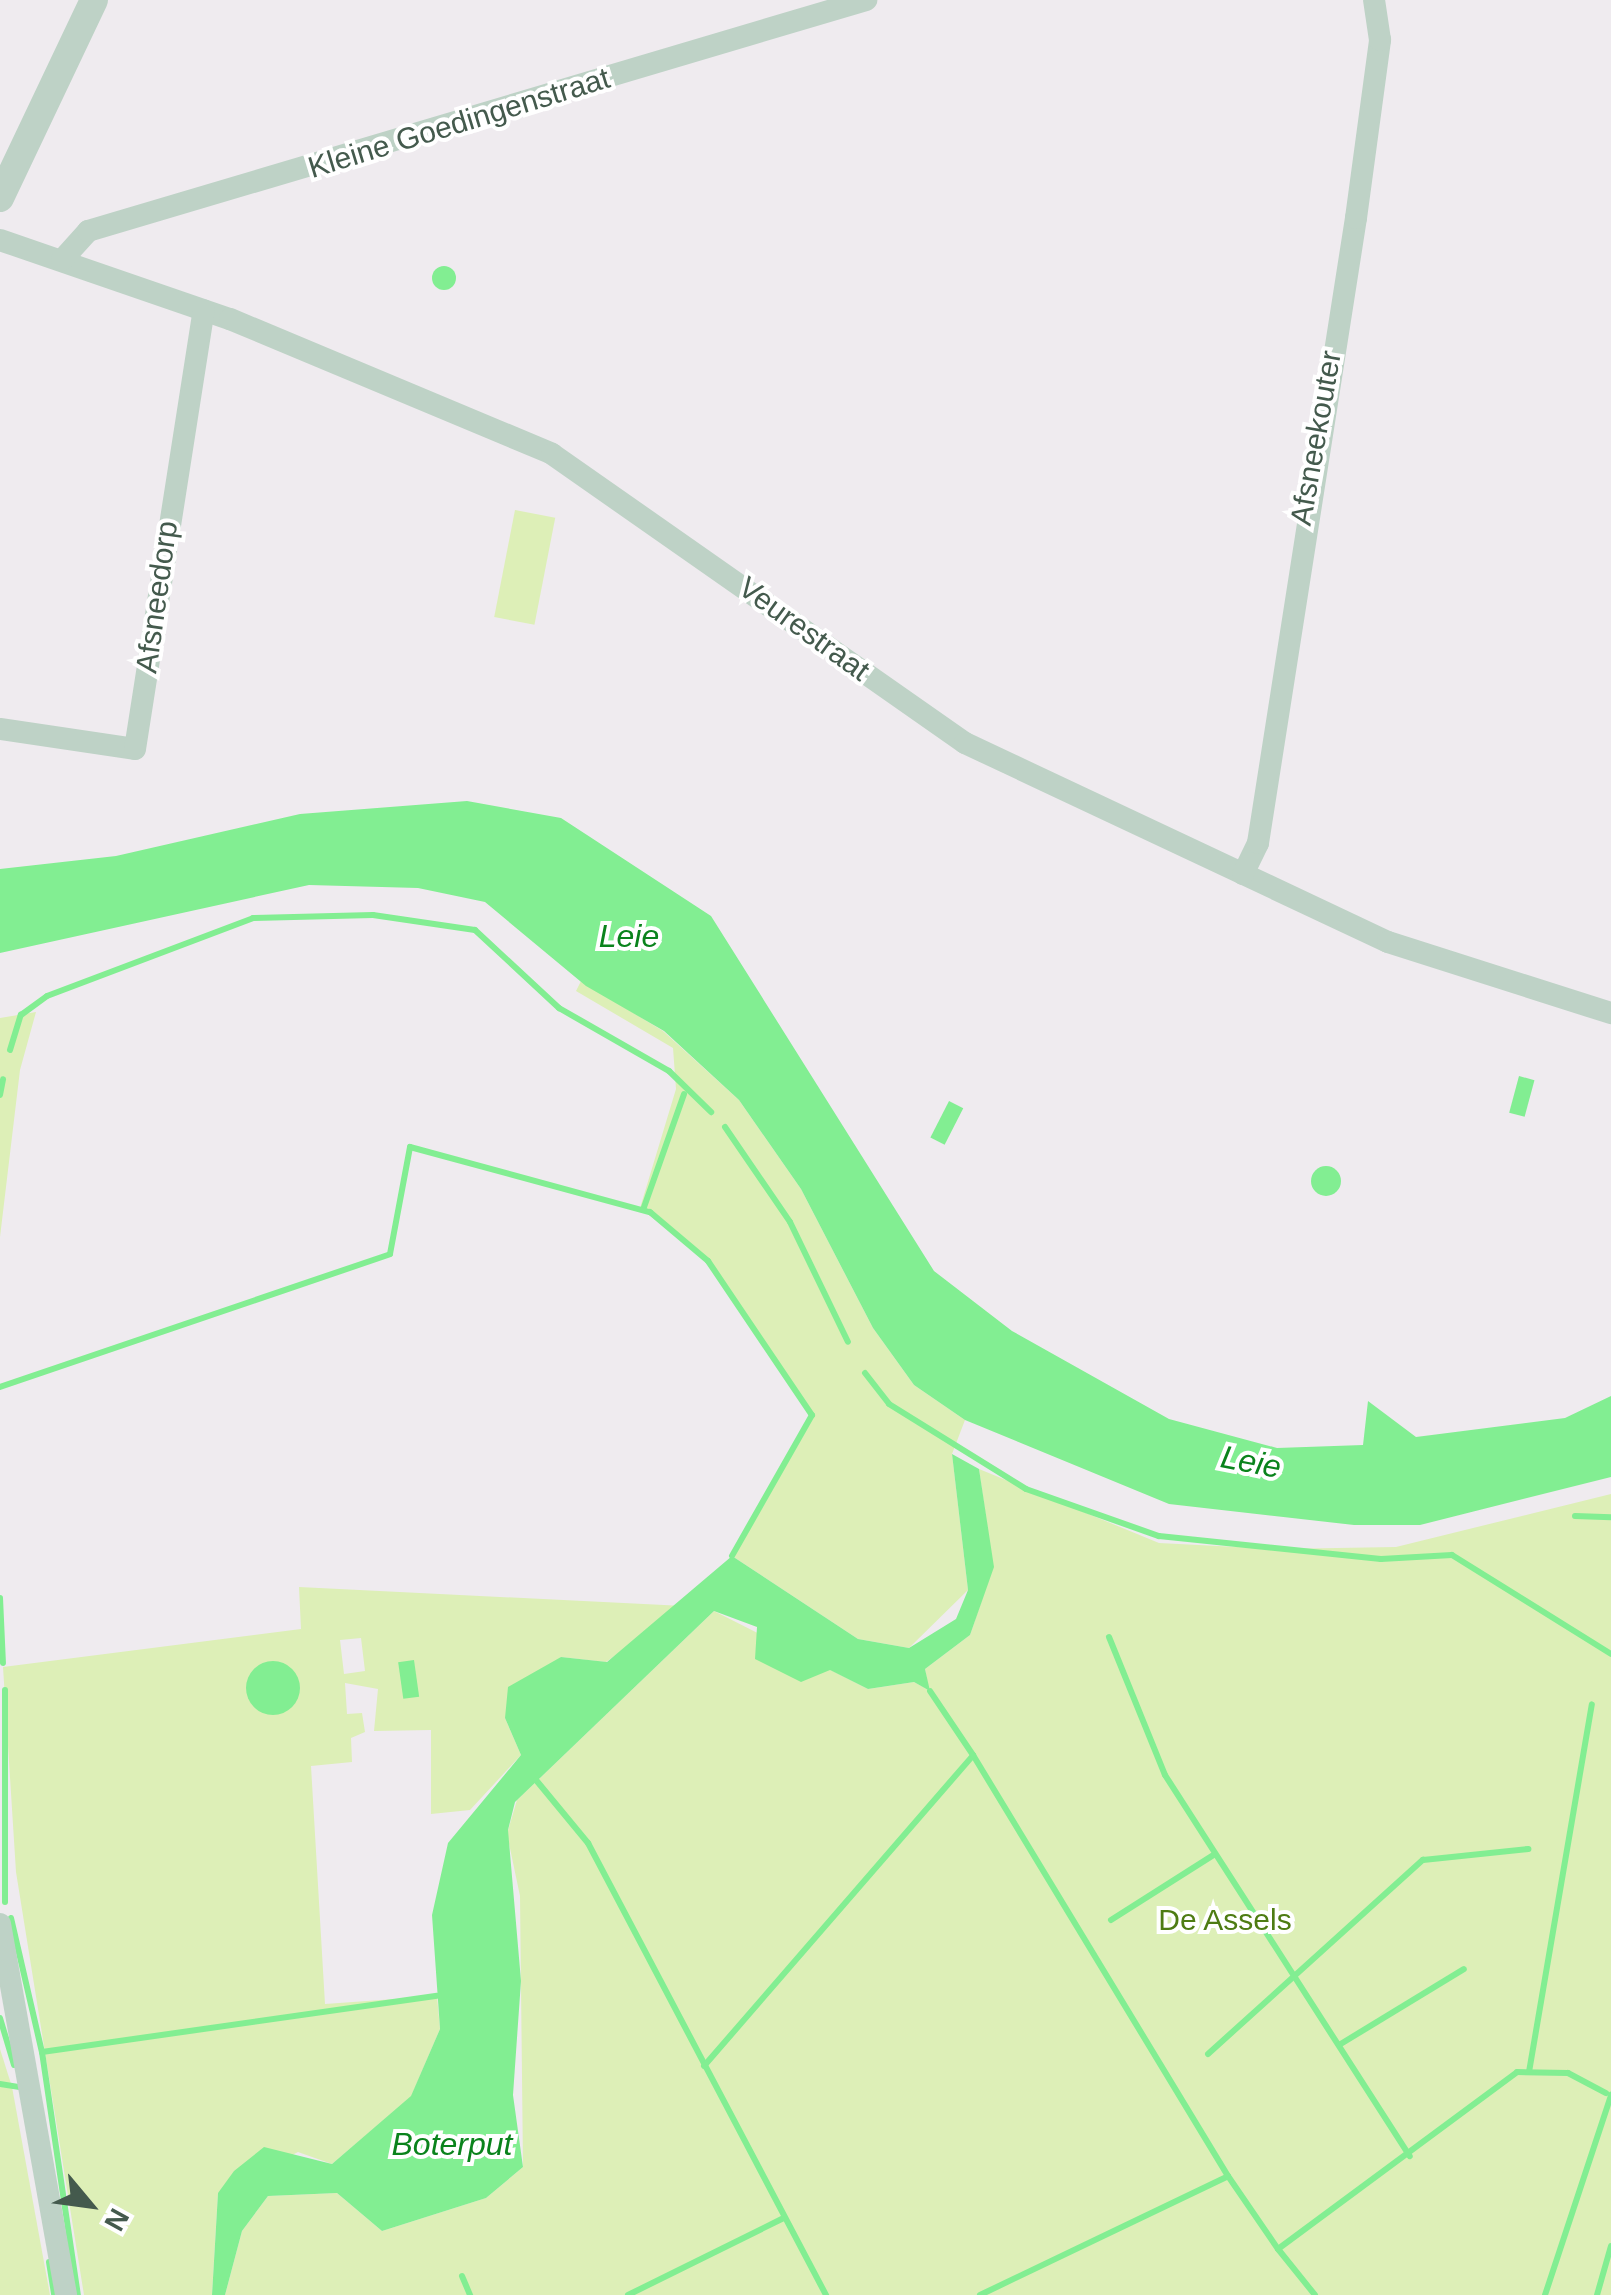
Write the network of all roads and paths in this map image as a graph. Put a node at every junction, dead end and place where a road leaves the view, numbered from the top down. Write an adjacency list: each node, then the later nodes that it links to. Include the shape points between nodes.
1 (94, 0): 4 (street)
2 (866, 0): 6 (street, Kleine Goedingenstraat, via 88,230)
3 (1374, 0): 9 (street, Afsneekouter, via 1380,40 1356,218 1258,843)
4 (0, 198)
5 (0, 240): 6 (street, Veurestraat)
6 (62, 260): 7 (street, Veurestraat)
7 (204, 310): 8 (street, Afsneedorp, via 136,749); 9 (street, Veurestraat, via 552,454 965,743)
8 (0, 730)
9 (1243, 874): 10 (street, Veurestraat, via 1456,968)
10 (1611, 1013)
11 (0, 1924): 12 (street)
12 (66, 2295)

